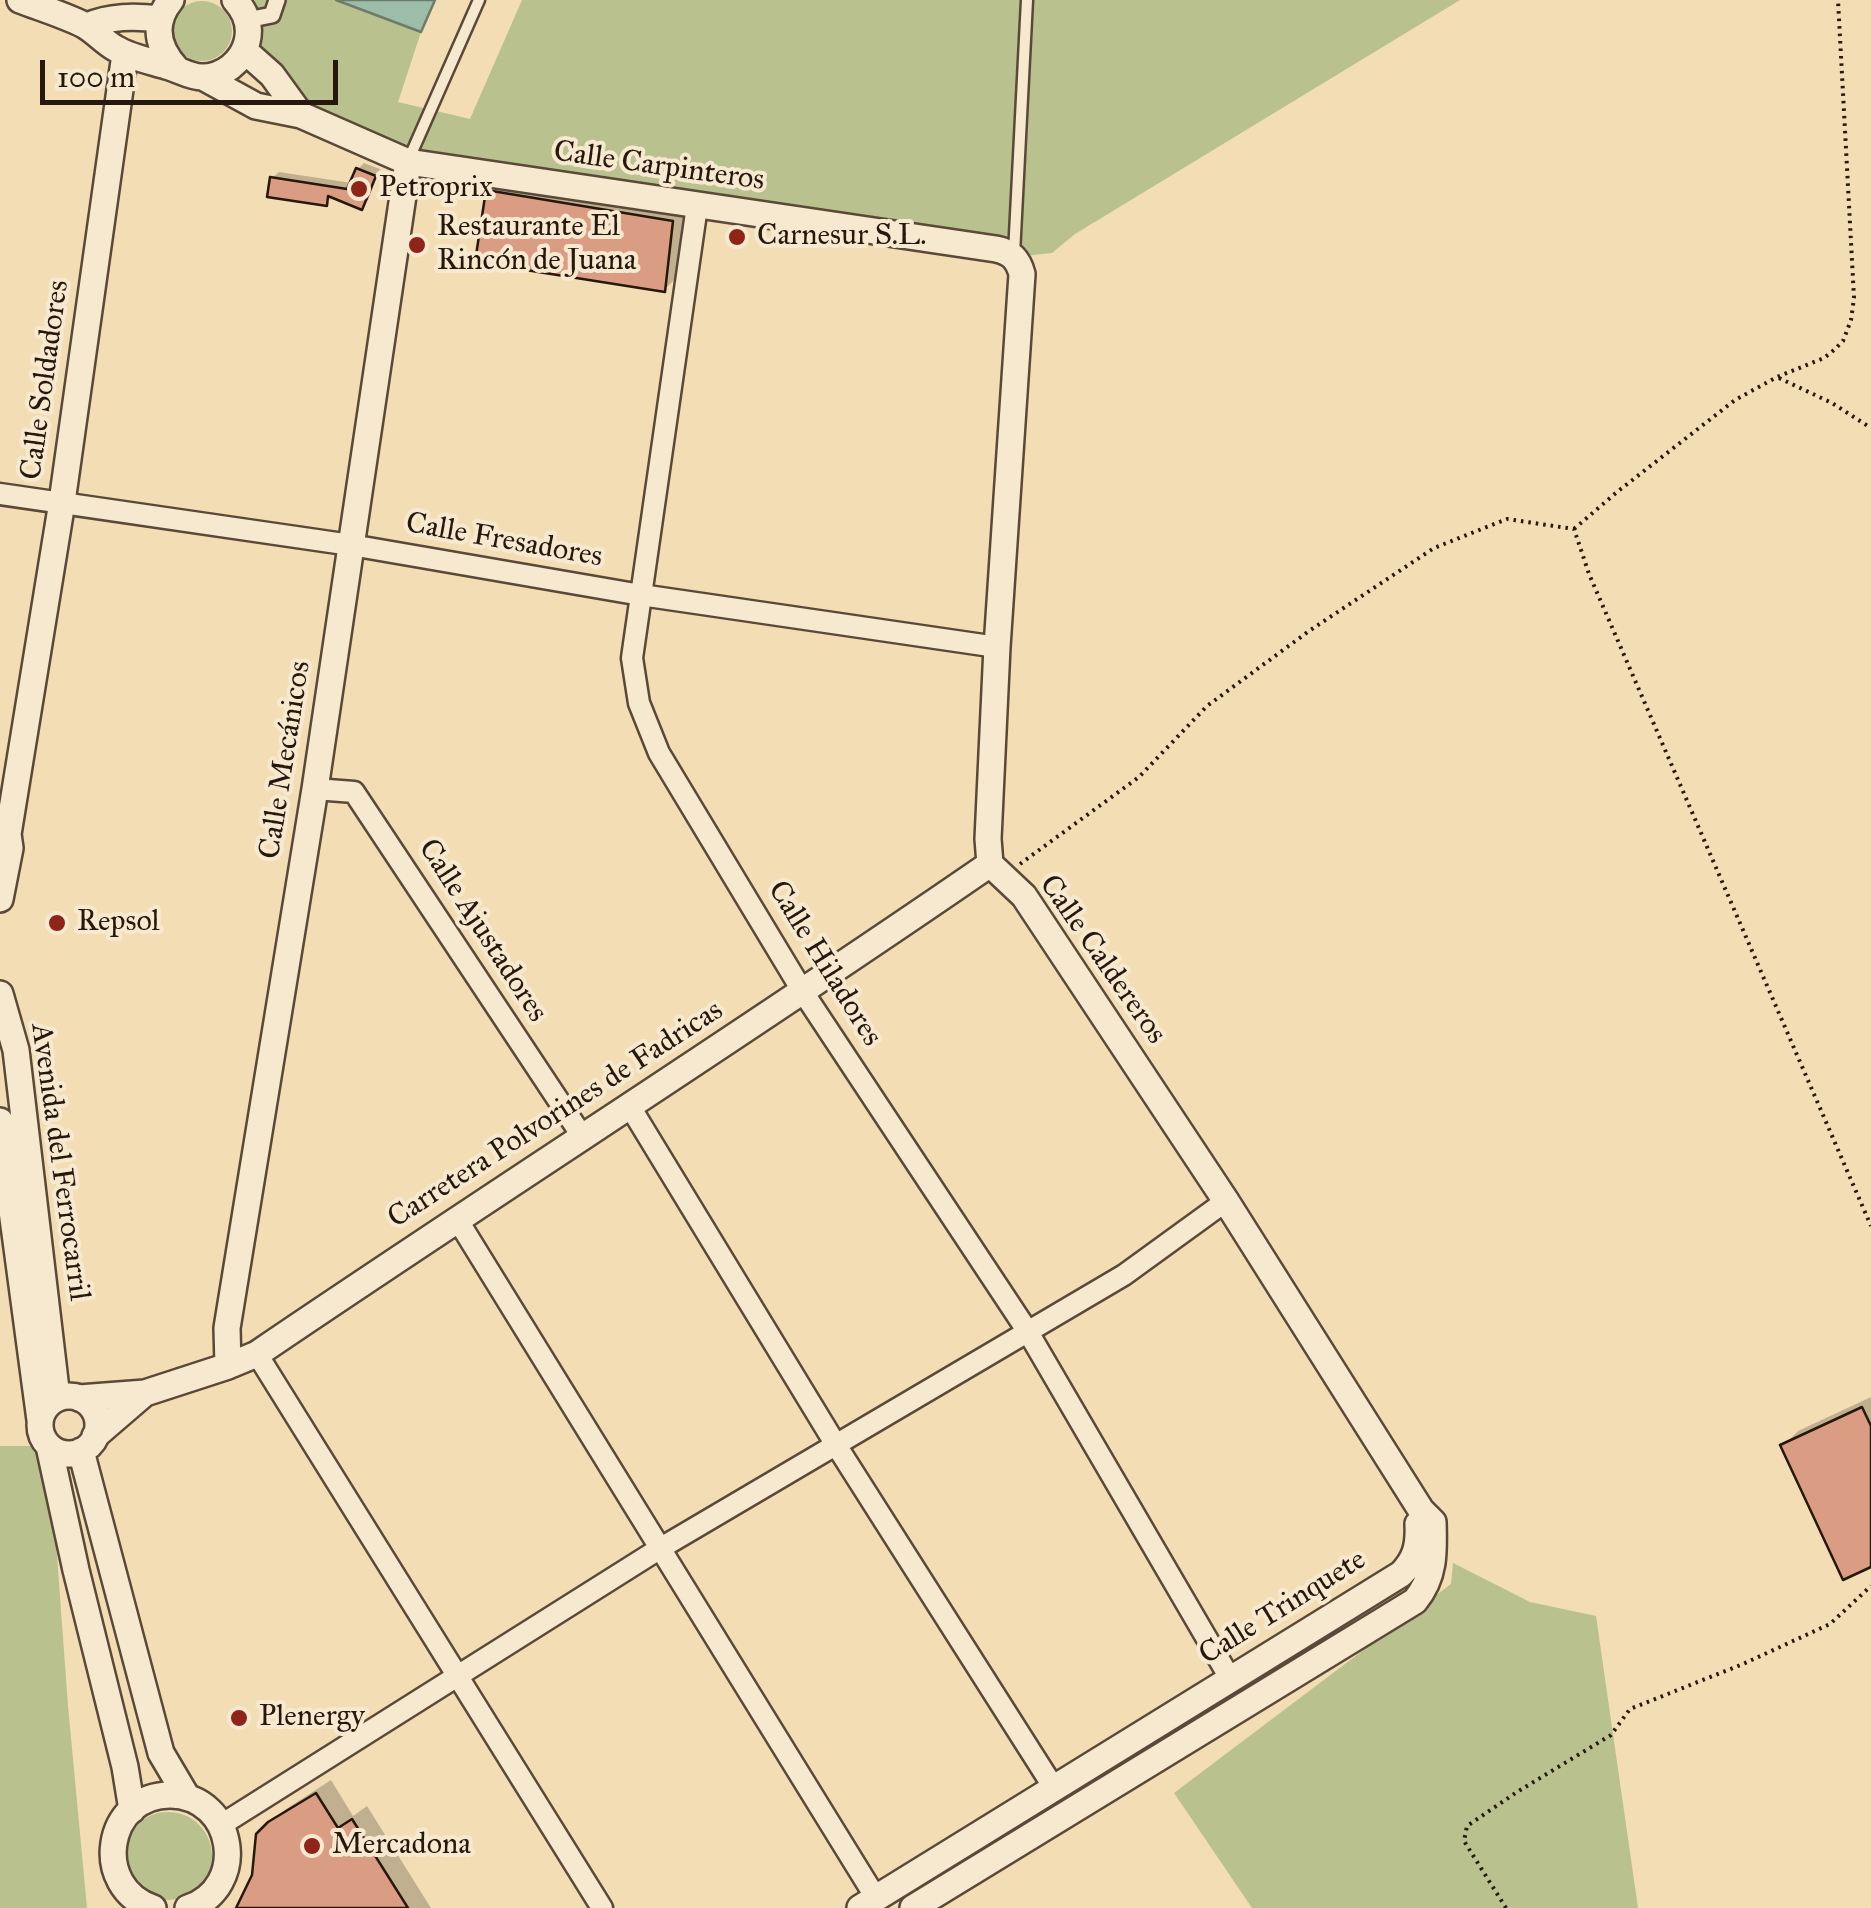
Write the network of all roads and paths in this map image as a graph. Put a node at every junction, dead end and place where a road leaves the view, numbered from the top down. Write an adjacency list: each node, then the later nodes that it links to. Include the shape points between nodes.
1 (20, 0): 8 (street)
2 (278, 0): 7 (street, via 272,15)
3 (479, 0): 14 (lane)
4 (1027, 0): 16 (lane)
5 (1838, 0): 17 (path, via 1851,320 1843,341 1824,358)
6 (163, 7): 8 (street); 11 (street, via 160,46)
7 (241, 7): 9 (street, via 248,36)
8 (87, 26): 10 (street)
9 (244, 51): 12 (street, via 220,74); 13 (street)
10 (126, 54): 11 (street); 20 (street, Calle Soldadores)
11 (177, 69): 12 (street)
12 (203, 77): 13 (street, via 256,106)
13 (301, 115): 14 (street, Calle Carpinteros)
14 (408, 162): 15 (street, Calle Carpinteros); 22 (street, Calle Mecánicos)
15 (697, 206): 16 (street, Calle Carpinteros, via 996,248); 23 (street, Calle Hiladores)
16 (1014, 256): 24 (street, via 1022,274)
17 (1777, 377): 18 (path); 21 (path, via 1680,441)
18 (1871, 428)
19 (0, 494): 20 (street, Calle Fresadores)
20 (62, 502): 22 (street, Calle Fresadores); 26 (street, Calle Soldadores)
21 (1574, 530): 27 (path, via 1506,519 1434,548 1207,706 1138,778 1022,864); 38 (path)
22 (351, 546): 23 (street, Calle Fresadores); 25 (street, Calle Mecánicos)
23 (642, 595): 24 (street, Calle Fresadores); 31 (street, Calle Hiladores, via 632,658 639,703 659,753)
24 (998, 647): 27 (street)
25 (315, 788): 35 (street, Calle Ajustadores, via 354,792); 41 (street, Calle Mecánicos, via 227,1328)
26 (4, 842): 28 (street, Calle Soldadores, via 10,848)
27 (990, 864): 31 (street, Carretera Polvorines de Fadricas); 36 (street, Calle Caldereros, via 1024,896)
28 (0, 899)
29 (0, 907): 30 (street)
30 (0, 916)
31 (804, 992): 33 (street, Carretera Polvorines de Fadricas); 39 (street, Calle Hiladores)
32 (0, 994): 43 (street, Avenida del Ferrocarril, via 16,1050)
33 (629, 1106): 35 (street, Carretera Polvorines de Fadricas); 46 (street)
34 (0, 1121): 44 (street, Avenida del Ferrocarril)
35 (582, 1136): 37 (street, Carretera Polvorines de Fadricas)
36 (1226, 1201): 39 (street, via 1124,1275); 48 (street, Calle Caldereros)
37 (457, 1219): 40 (street, Carretera Polvorines de Fadricas); 49 (street)
38 (1871, 1226)
39 (1028, 1332): 46 (street); 52 (street, Calle Hiladores)
40 (257, 1354): 41 (street, Carretera Polvorines de Fadricas); 51 (street)
41 (228, 1366): 42 (street, Carretera Polvorines de Fadricas)
42 (145, 1393): 43 (street, Carretera Polvorines de Fadricas); 45 (street, Carretera Polvorines de Fadricas)
43 (68, 1398): 44 (street, via 43,1411); 45 (street, via 93,1409 97,1418)
44 (40, 1420): 47 (street)
45 (88, 1444): 47 (street, via 64,1454); 54 (street, via 160,1753)
46 (836, 1445): 49 (street); 53 (street)
47 (49, 1446): 55 (street)
48 (1421, 1510): 52 (street, Calle Trinquete, via 1418,1550 1401,1574); 61 (street, Calle Trinquete, via 1433,1522 1434,1552 1431,1576 1415,1601)
49 (659, 1550): 51 (street); 57 (street)
50 (1871, 1586): 62 (path, via 1830,1624 1630,1709 1611,1735 1466,1826 1464,1842)
51 (457, 1677): 56 (street); 60 (street)
52 (1231, 1680): 53 (street, Calle Trinquete)
53 (1054, 1788): 57 (street, Calle Trinquete)
54 (187, 1797): 55 (street, via 149,1799); 56 (street)
55 (132, 1810): 58 (street, via 120,1824 113,1860 128,1893)
56 (221, 1825): 59 (street, via 228,1843 222,1880)
57 (868, 1903)
58 (147, 1907)
59 (192, 1907)
60 (602, 1908)
61 (913, 1908)
62 (1506, 1908)

